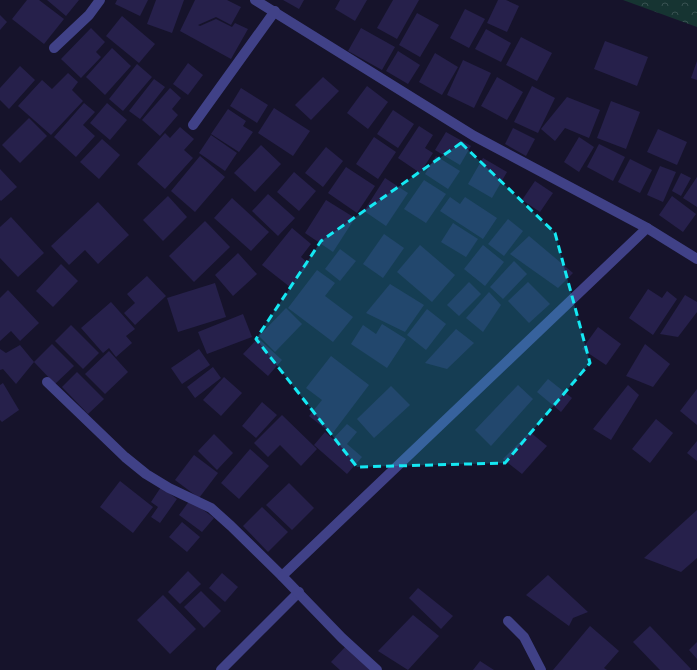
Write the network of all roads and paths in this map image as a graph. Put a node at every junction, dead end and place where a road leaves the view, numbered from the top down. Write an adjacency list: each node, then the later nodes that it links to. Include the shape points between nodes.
1 (100, 0): 4 (street, via 89,15)
2 (255, 0): 3 (street)
3 (275, 11): 5 (street); 6 (street, via 474,136)
4 (54, 48)
5 (193, 125)
6 (647, 228): 7 (street); 9 (street)
7 (697, 259)
8 (48, 382): 9 (street, via 125,457 169,488 211,508)
9 (282, 576): 10 (street)
10 (299, 592): 12 (street); 13 (street, via 342,638)
11 (508, 621): 14 (street, via 524,637)
12 (221, 670)
13 (377, 670)
14 (541, 670)

